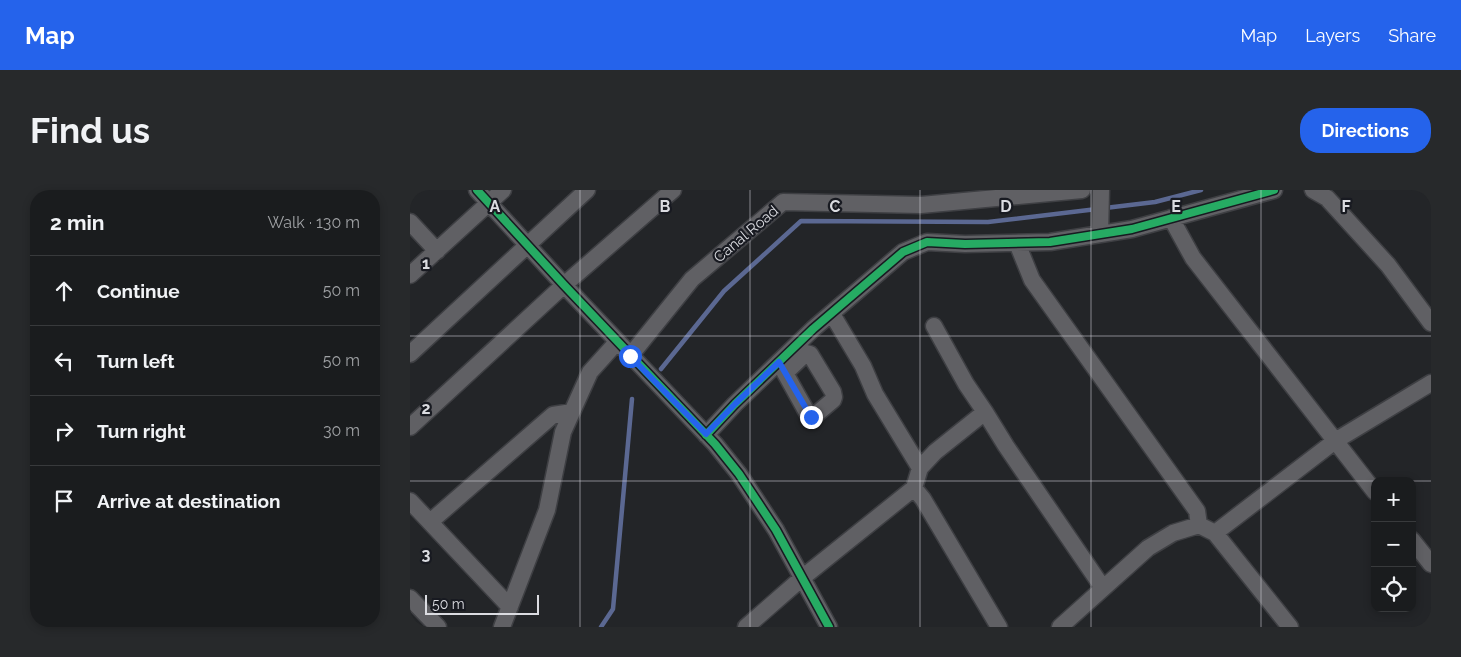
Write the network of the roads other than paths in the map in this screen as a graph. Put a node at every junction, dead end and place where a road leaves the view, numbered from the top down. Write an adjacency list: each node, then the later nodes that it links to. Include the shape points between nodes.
1 (477, 190): 10 (street)
2 (503, 190): 10 (street)
3 (587, 190): 15 (street)
4 (673, 190): 18 (street)
5 (1082, 190): 9 (street, Canal Road, via 921,205)
6 (1101, 190): 13 (street)
7 (1274, 190): 11 (street)
8 (1313, 190): 20 (street, via 1327,198 1388,265)
9 (830, 196): 24 (street, Canal Road, via 783,202 692,279)
10 (489, 203): 15 (street); 16 (street)
11 (1172, 218): 13 (street); 30 (street, via 1194,258)
12 (410, 222): 16 (street)
13 (1100, 234): 14 (street, via 1050,242)
14 (1017, 243): 19 (street, via 927,242 903,252); 36 (street, via 1032,280 1197,511)
15 (528, 245): 18 (street); 23 (street)
16 (437, 250): 17 (street)
17 (410, 275)
18 (564, 285): 22 (street); 28 (street)
19 (832, 314): 29 (street, via 782,367 735,404); 31 (street)
20 (1431, 323)
21 (934, 326): 27 (street)
22 (617, 342): 24 (street); 26 (street, via 590,372)
23 (410, 354)
24 (630, 356): 29 (street)
25 (1431, 383): 30 (street)
26 (572, 412): 35 (street, via 552,415); 43 (street, via 563,432 547,510)
27 (985, 412): 31 (street); 41 (street)
28 (410, 427)
29 (706, 434): 40 (street, via 739,474 776,530)
30 (1334, 441): 32 (street); 37 (street)
31 (920, 468): 33 (street)
32 (1371, 487)
33 (914, 488): 40 (street); 48 (street)
34 (410, 501): 35 (street)
35 (430, 522): 43 (street)
36 (1199, 524): 37 (street); 41 (street, via 1173,533 1148,548)
37 (1215, 533): 50 (street)
38 (1416, 545): 39 (street)
39 (1431, 564)
40 (802, 578): 46 (street); 47 (street)
41 (1103, 588): 49 (street)
42 (410, 598): 44 (street)
43 (510, 607): 45 (street)
44 (438, 627)
45 (502, 627)
46 (746, 627)
47 (829, 627)
48 (999, 627)
49 (1060, 627)
50 (1290, 627)

